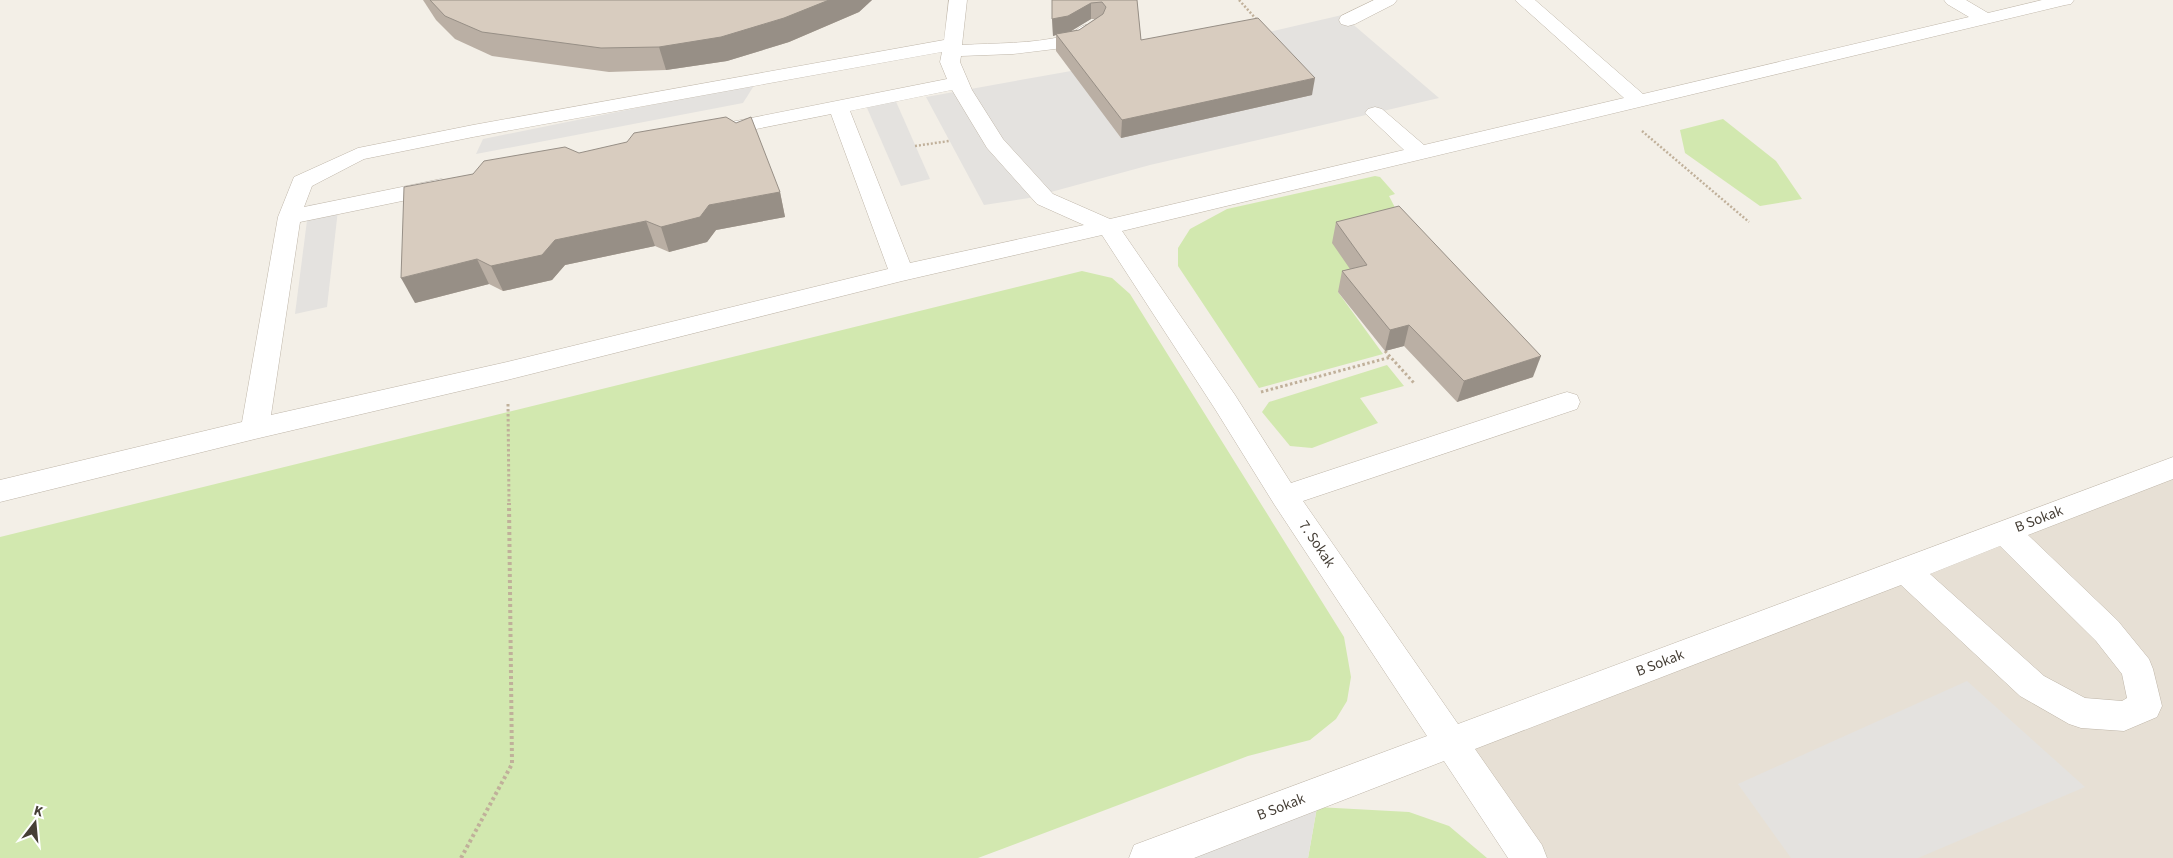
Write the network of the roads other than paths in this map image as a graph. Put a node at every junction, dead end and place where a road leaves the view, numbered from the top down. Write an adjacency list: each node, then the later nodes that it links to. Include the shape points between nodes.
1 (958, 0): 9 (lane)
2 (1388, 0): 7 (lane)
3 (1524, 0): 11 (lane)
4 (1954, 0): 6 (lane)
5 (2065, 0): 6 (lane)
6 (1986, 18): 11 (lane)
7 (1348, 20)
8 (1095, 25): 9 (lane, via 1071,41 1013,48)
9 (952, 48): 10 (lane, via 950,62); 17 (lane, via 358,154 302,182)
10 (959, 83): 12 (lane); 18 (lane, via 995,143 1045,199)
11 (1639, 101): 15 (lane)
12 (838, 106): 14 (lane); 19 (lane)
13 (1375, 113): 15 (lane)
14 (694, 135)
15 (1420, 153): 18 (lane)
16 (462, 182): 17 (lane)
17 (289, 216): 21 (lane)
18 (1108, 227): 19 (lane); 24 (lane, 7. Sokak)
19 (902, 272): 21 (lane, via 507,371)
20 (1567, 402): 24 (lane)
21 (255, 429): 23 (lane)
22 (2173, 468): 25 (lane, B Sokak)
23 (0, 490)
24 (1284, 496): 27 (lane, 7. Sokak)
25 (2005, 532): 26 (lane, B Sokak); 26 (lane, via 2107,631 2137,669 2145,706 2124,716 2081,713 2032,686)
26 (1905, 570): 27 (lane, B Sokak)
27 (1452, 742): 28 (lane, B Sokak); 29 (lane, 7. Sokak)
28 (1147, 858)
29 (1529, 858)

